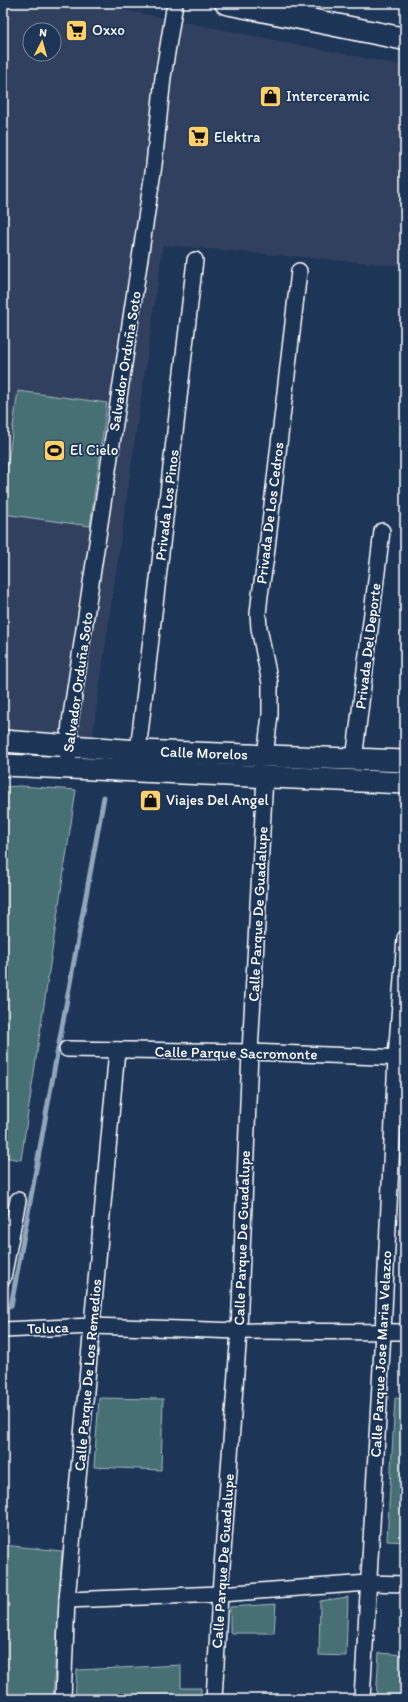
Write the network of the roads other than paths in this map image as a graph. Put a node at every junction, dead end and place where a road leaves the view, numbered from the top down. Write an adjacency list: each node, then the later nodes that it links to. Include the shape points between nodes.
1 (176, 3): 8 (street, Salvador Orduña Soto, via 163,77 153,173 70,722)
2 (226, 3): 3 (main road)
3 (405, 39)
4 (195, 260): 9 (street, Privada Los Pinos)
5 (299, 271): 10 (street, Privada De Los Cedros, via 260,595 259,628 270,683)
6 (382, 531): 11 (street, Privada Del Deporte)
7 (3, 741): 8 (main road, Calle Morelos)
8 (70, 747): 9 (main road, Calle Morelos); 14 (street, Salvador Orduña Soto)
9 (138, 751): 10 (main road, Calle Morelos)
10 (266, 756): 11 (main road, Calle Morelos)
11 (354, 760): 12 (main road, Calle Morelos)
12 (405, 761)
13 (3, 765): 14 (main road, Calle Morelos)
14 (67, 767): 15 (main road, Calle Morelos)
15 (265, 777): 16 (main road, Calle Morelos); 20 (street, Calle Parque De Guadalupe)
16 (405, 783)
17 (405, 938): 21 (street, Calle Parque Jose Maria Velazco)
18 (67, 1049): 19 (street, Calle Parque Sacromonte)
19 (117, 1050): 20 (street, Calle Parque Sacromonte); 24 (street, Calle Parque De Los Remedios)
20 (250, 1052): 21 (street, Calle Parque Sacromonte); 26 (street, Calle Parque De Guadalupe)
21 (400, 1058): 27 (street, Calle Parque Jose Maria Velazco)
22 (18, 1200): 23 (street)
23 (4, 1269)
24 (92, 1326): 25 (street, Toluca); 26 (street, Toluca); 32 (street, Calle Parque De Los Remedios)
25 (3, 1330)
26 (239, 1330): 27 (street, Toluca); 31 (street, Calle Parque De Guadalupe)
27 (383, 1332): 28 (street, Toluca); 29 (street, Calle Parque Jose Maria Velazco)
28 (405, 1332)
29 (368, 1583): 30 (street); 31 (street); 35 (street, Calle Parque Jose Maria Velazco)
30 (405, 1584)
31 (220, 1594): 32 (street); 34 (street, Calle Parque De Guadalupe)
32 (67, 1600): 33 (street, Calle Parque De Los Remedios)
33 (63, 1699)
34 (214, 1699)
35 (362, 1699)

